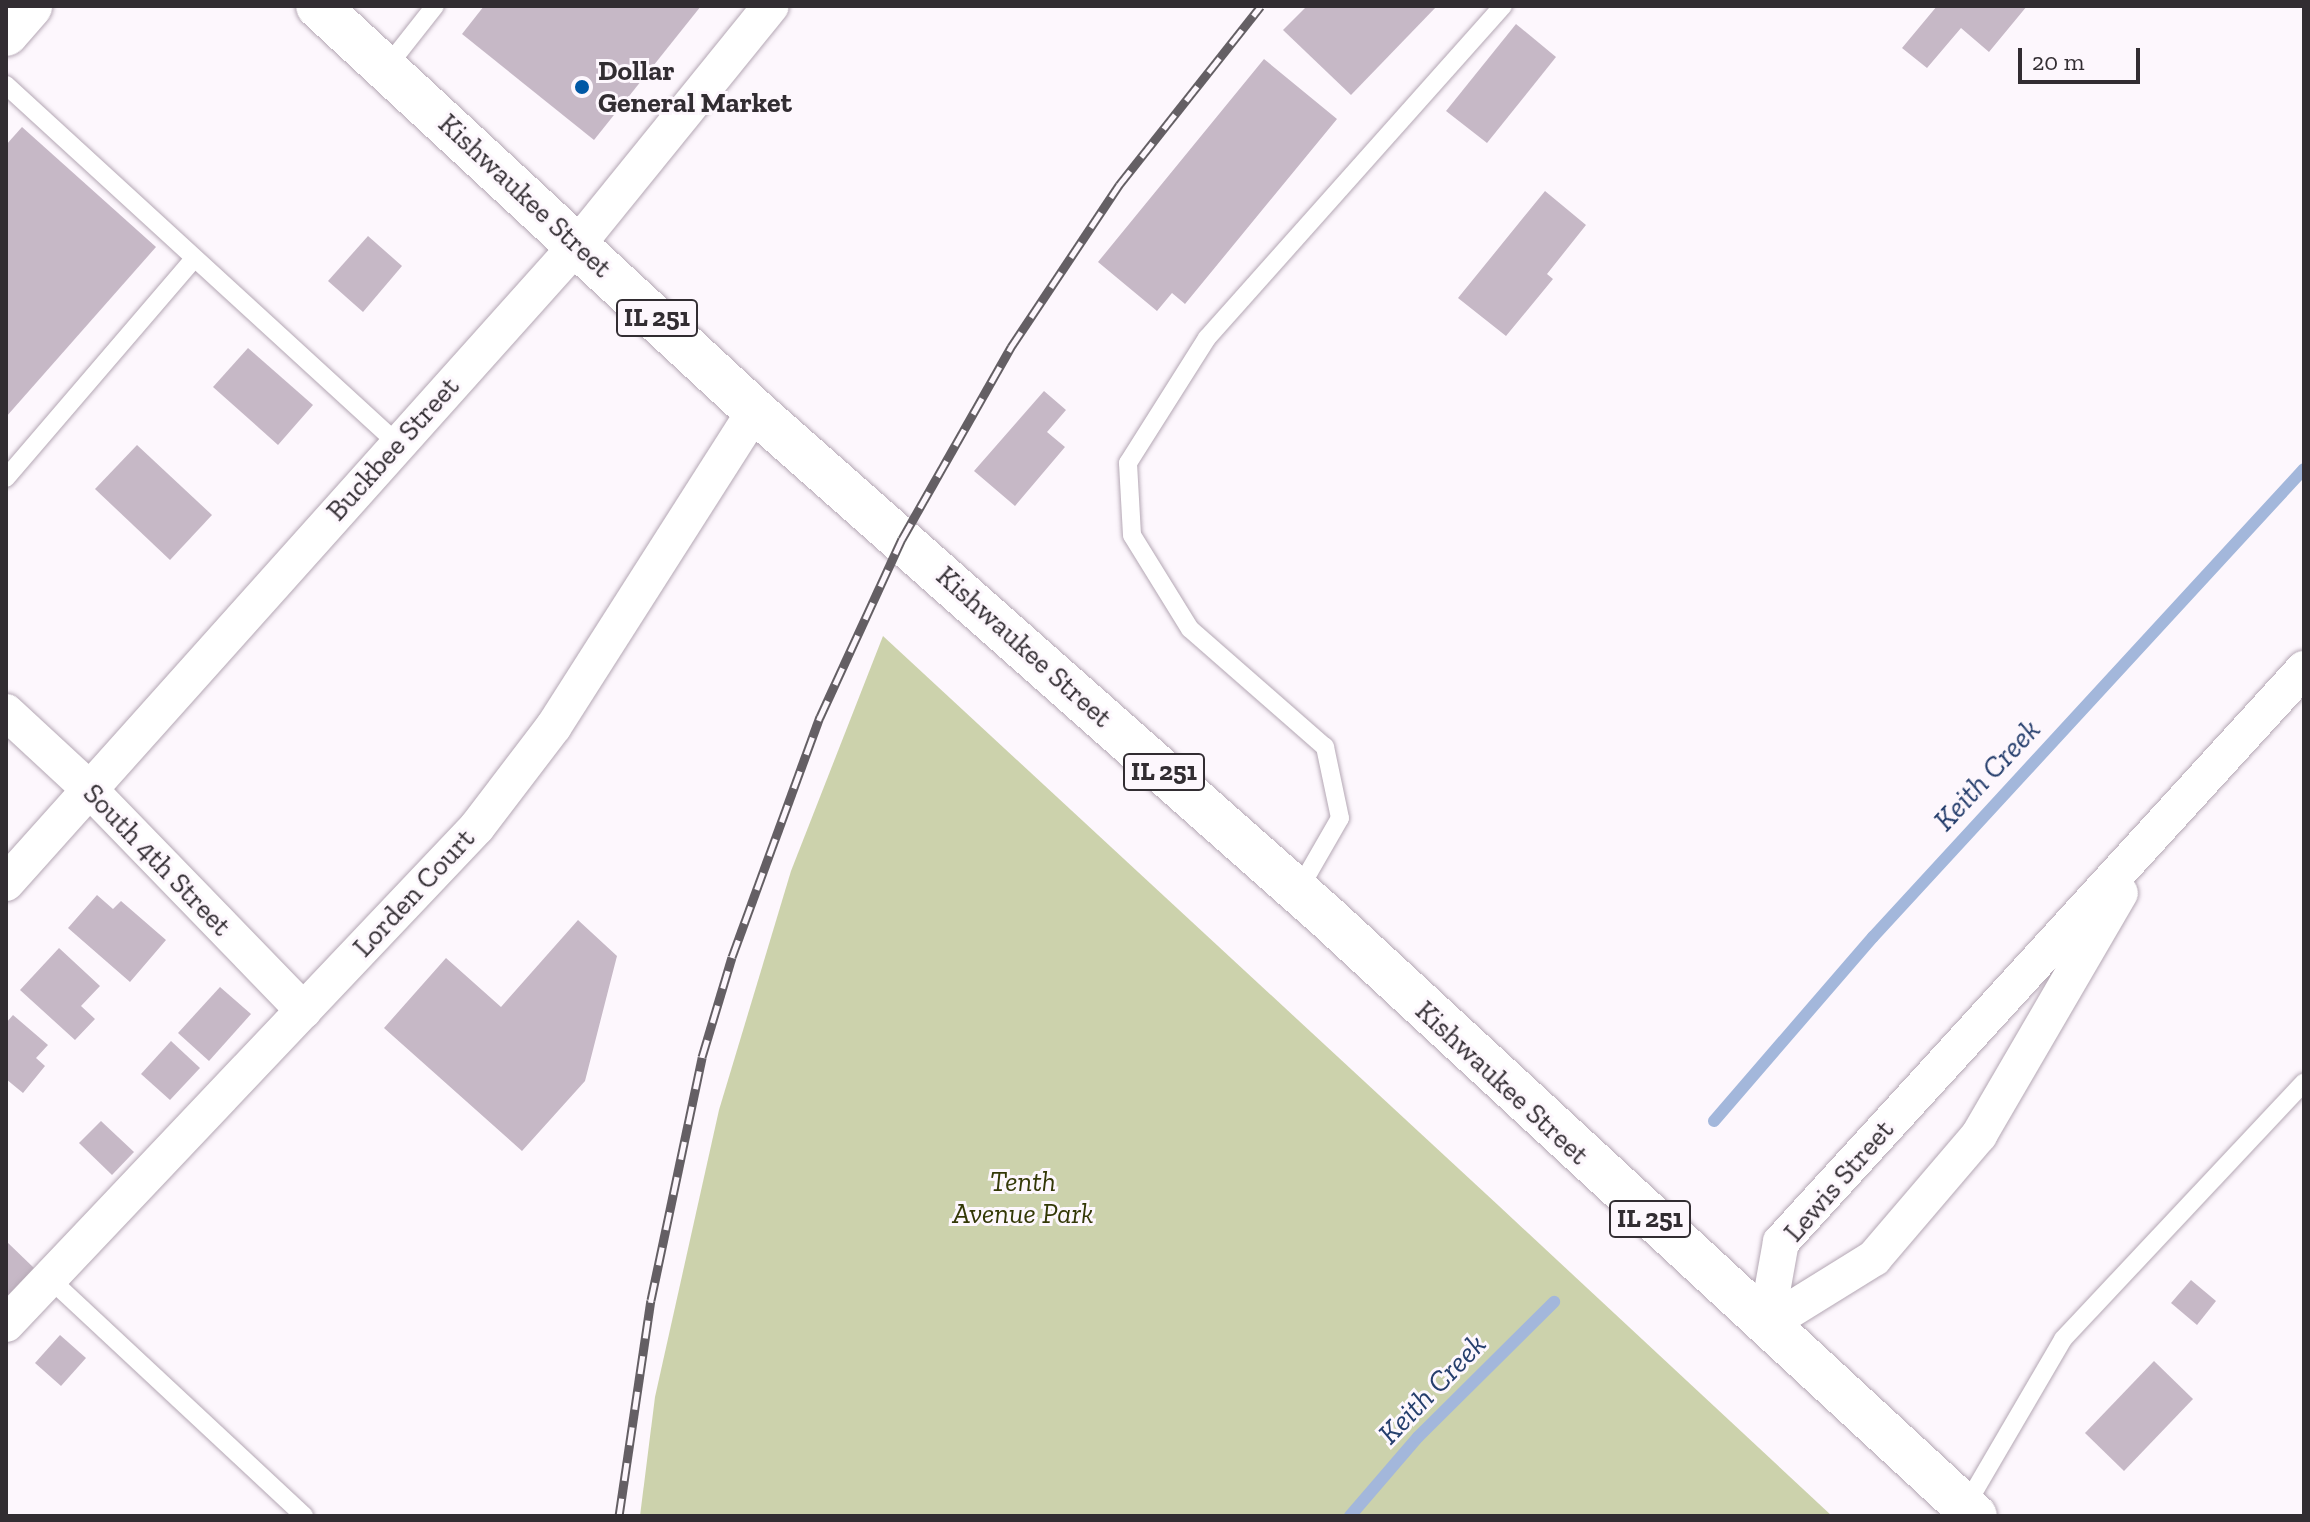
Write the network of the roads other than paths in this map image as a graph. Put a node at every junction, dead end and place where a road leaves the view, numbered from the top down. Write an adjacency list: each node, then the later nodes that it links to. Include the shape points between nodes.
1 (30, 6): 6 (main road)
2 (318, 6): 7 (main road, Kishwaukee Street / IL 251)
3 (435, 6): 7 (lane)
4 (771, 6): 9 (street, Buckbee Street)
5 (1503, 6): 19 (lane, via 1207,338 1128,463 1132,535 1190,629 1325,747 1340,818)
6 (6, 34)
7 (386, 68): 9 (main road, Kishwaukee Street / IL 251)
8 (6, 85): 10 (lane)
9 (578, 244): 11 (main road, Kishwaukee Street / IL 251); 12 (street, Buckbee Street)
10 (194, 259): 12 (lane); 13 (lane)
11 (755, 411): 19 (main road, Kishwaukee Street / IL 251); 20 (street, Lorden Court, via 554,726 477,827)
12 (398, 444): 16 (street, Buckbee Street)
13 (6, 478)
14 (2304, 669): 17 (street, Lewis Street)
15 (6, 712): 16 (street, South 4th Street)
16 (88, 788): 18 (street, Buckbee Street); 20 (street, South 4th Street)
17 (2155, 833): 24 (street, Lewis Street, via 1979,1135 1874,1258); 24 (street, Lewis Street, via 1781,1242)
18 (6, 883)
19 (1298, 891): 24 (main road, Kishwaukee Street / IL 251)
20 (304, 1011): 22 (street, Lorden Court)
21 (2304, 1082): 25 (lane, via 2063,1339)
22 (49, 1278): 23 (street, Lorden Court); 26 (lane)
23 (6, 1324)
24 (1766, 1325): 25 (main road, Kishwaukee Street / IL 251)
25 (1970, 1512)
26 (304, 1516)

